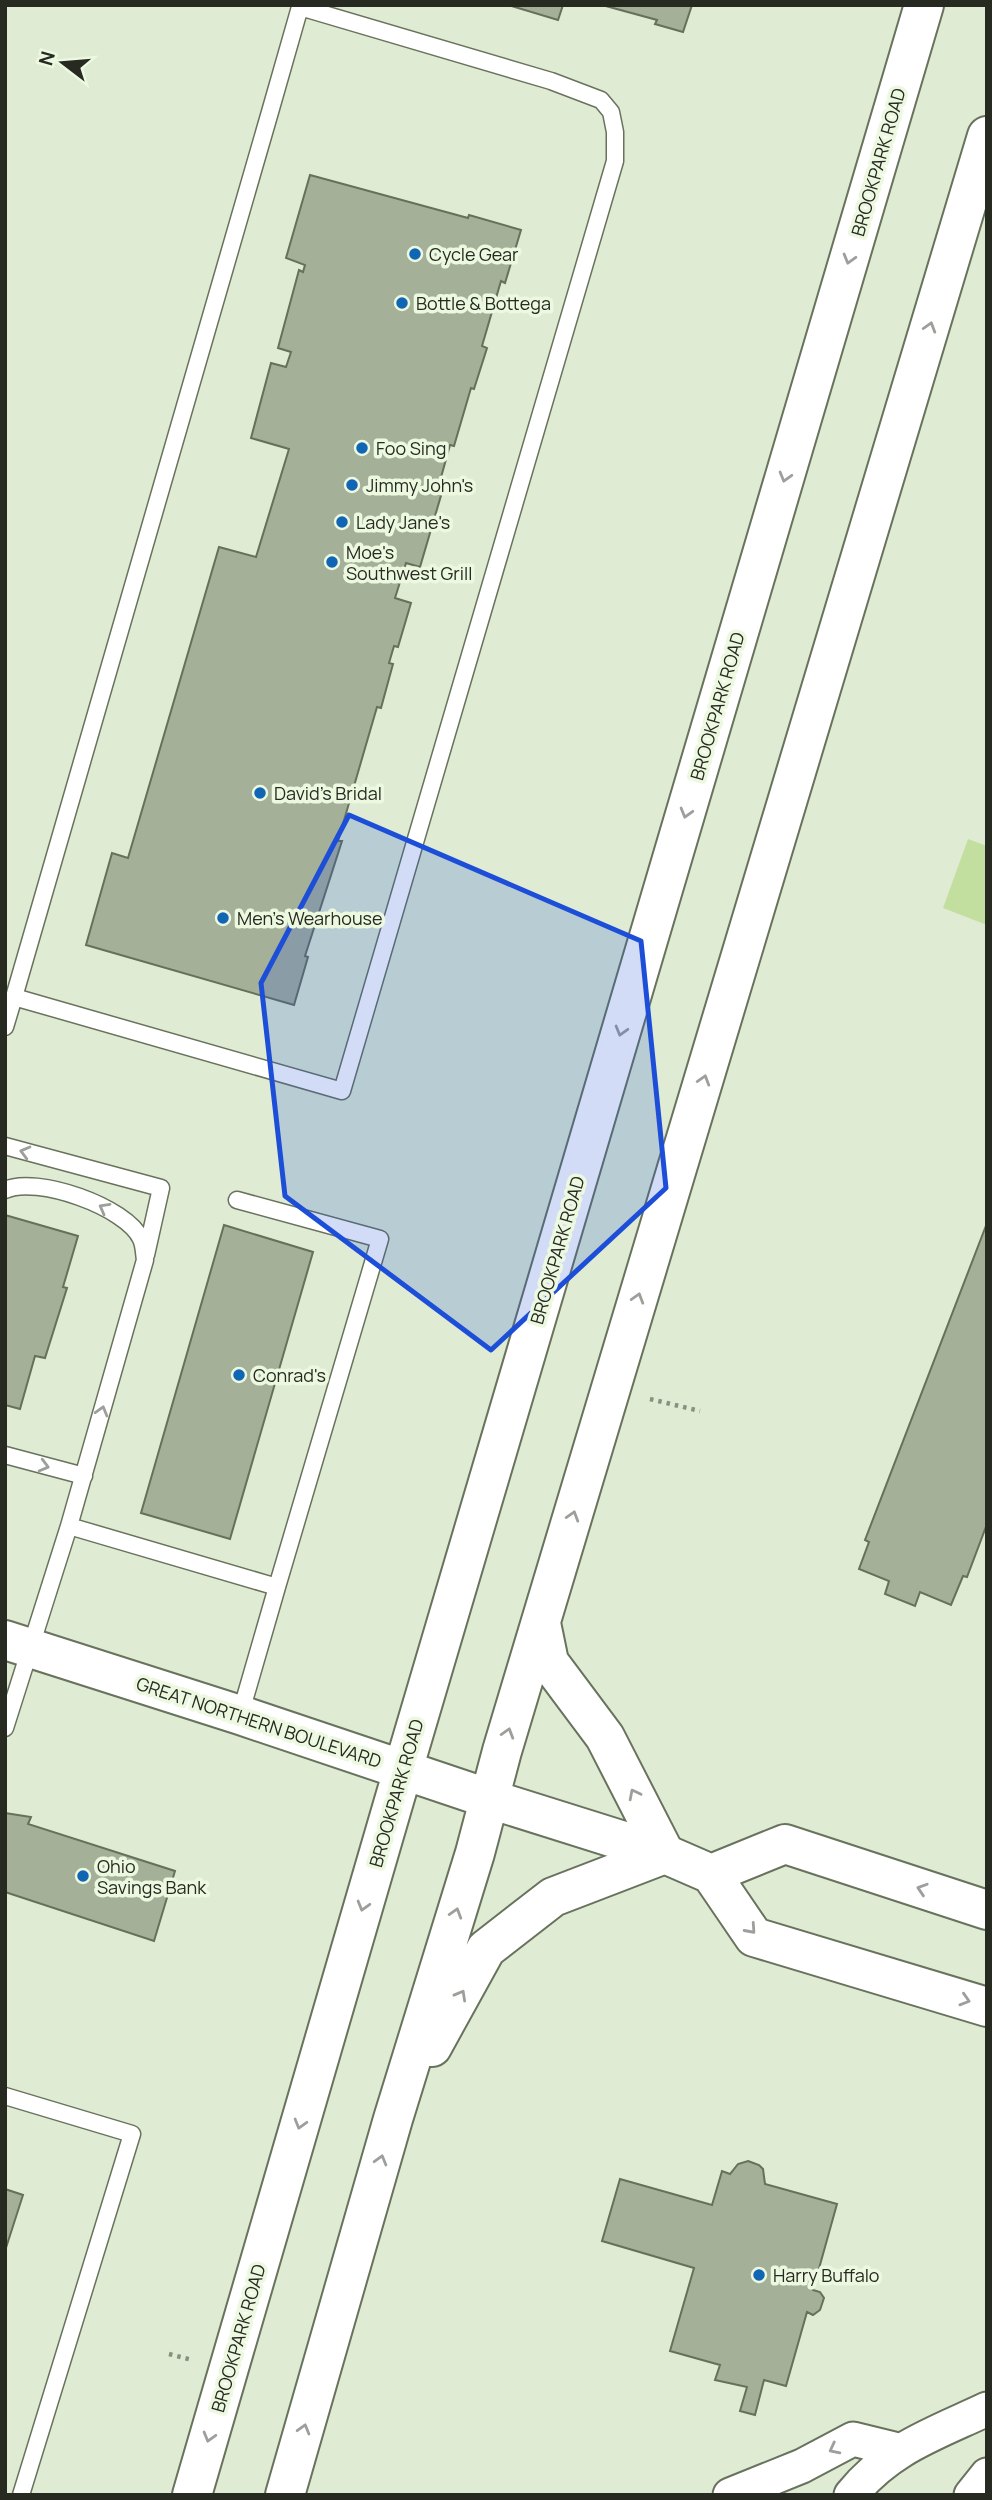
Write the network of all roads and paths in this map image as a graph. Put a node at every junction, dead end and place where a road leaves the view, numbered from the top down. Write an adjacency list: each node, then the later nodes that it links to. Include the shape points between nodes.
1 (924, 5): 20 (main road, BROOKPARK ROAD, one-way to 20)
2 (301, 6): 4 (lane); 4 (lane, via 601,100 611,112 615,161 342,1091)
3 (987, 136): 10 (main road, one-way to 3)
4 (13, 997): 5 (lane)
5 (5, 1027)
6 (5, 1146): 9 (lane, one-way to 6, via 161,1188)
7 (5, 1190): 9 (lane, one-way to 7, via 141,1239 127,1221 101,1204 32,1185)
8 (237, 1200): 15 (lane, via 380,1239)
9 (145, 1261): 13 (lane, one-way to 9)
10 (611, 1389): 11 (path); 16 (main road, one-way to 10)
11 (700, 1411)
12 (5, 1455): 13 (lane, one-way to 13)
13 (84, 1476): 14 (lane)
14 (69, 1526): 15 (lane); 17 (lane)
15 (277, 1587): 18 (lane)
16 (541, 1623): 21 (main road, one-way to 16); 22 (main road, one-way to 16, via 605,1737 549,1662)
17 (18, 1644): 18 (main road, GREAT NORTHERN BOULEVARD); 19 (lane)
18 (240, 1715): 20 (main road, GREAT NORTHERN BOULEVARD)
19 (5, 1728)
20 (403, 1770): 21 (main road, GREAT NORTHERN BOULEVARD); 32 (main road, BROOKPARK ROAD, one-way to 32)
21 (490, 1799): 22 (main road, GREAT NORTHERN BOULEVARD); 27 (main road, one-way to 21)
22 (665, 1854): 23 (main road, GREAT NORTHERN BOULEVARD); 27 (main road, one-way to 22, via 486,1949 553,1896)
23 (711, 1874): 24 (main road, one-way to 23, via 785,1844); 25 (main road, one-way to 25, via 754,1937)
24 (987, 1910)
25 (987, 2007)
26 (5, 2096): 31 (lane, via 132,2134)
27 (393, 2119): 33 (main road, one-way to 27)
28 (987, 2409): 29 (street)
29 (898, 2450): 34 (street, one-way to 34, via 853,2439); 35 (street)
30 (987, 2475): 36 (street)
31 (21, 2495)
32 (192, 2495)
33 (285, 2495)
34 (730, 2495)
35 (850, 2495)
36 (971, 2495)

